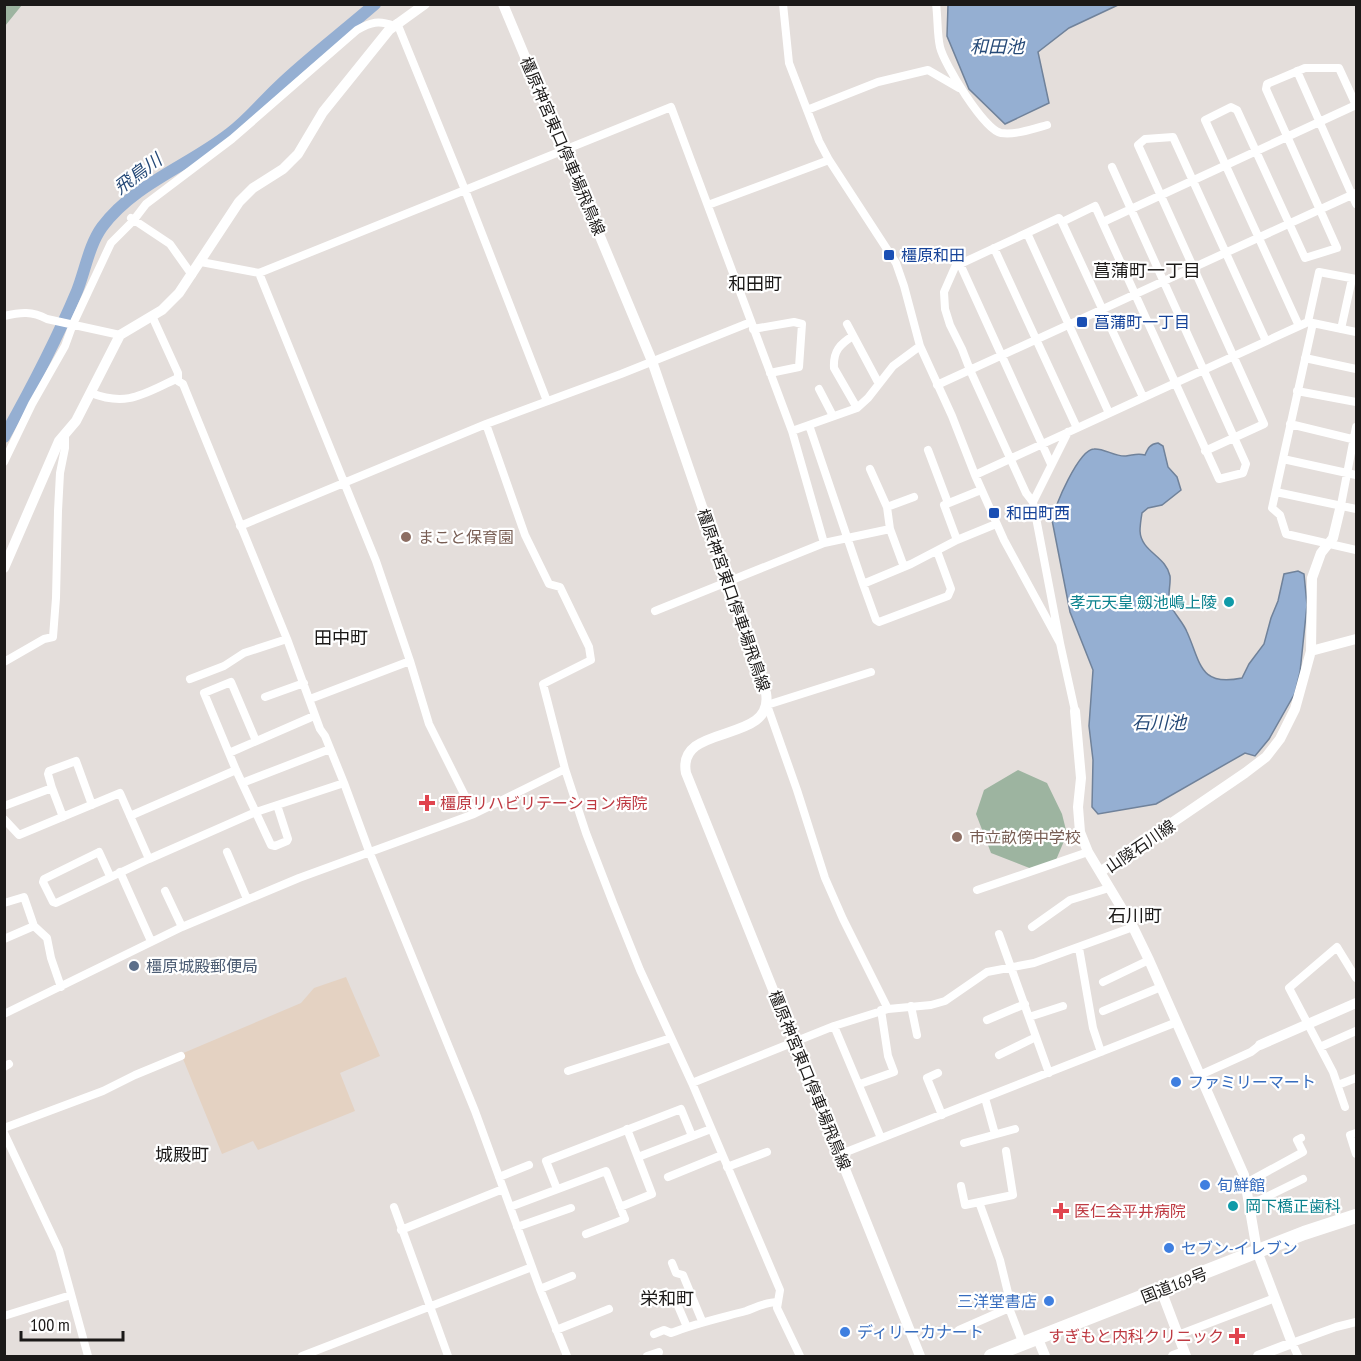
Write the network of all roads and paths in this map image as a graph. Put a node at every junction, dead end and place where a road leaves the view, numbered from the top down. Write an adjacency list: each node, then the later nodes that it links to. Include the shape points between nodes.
1 (425, 4): 5 (main road)
2 (503, 4): 13 (main road, 橿原神宮東口停車場飛鳥線)
3 (783, 4): 9 (street, via 789,63)
4 (936, 4): 7 (street, via 940,47)
5 (396, 24): 19 (street); 26 (street, via 376,22 357,30 232,139); 34 (main road, via 323,112 298,154 239,202)
6 (1297, 71): 8 (street, via 1339,68); 10 (street); 12 (street, via 1267,84 1266,89)
7 (960, 89): 9 (street, via 928,70 878,82); 11 (street, via 989,127 1000,133)
8 (1356, 105): 10 (street)
9 (807, 110): 15 (street)
10 (1320, 122): 12 (street); 20 (street)
11 (1047, 125)
12 (1287, 137): 14 (street); 25 (street)
13 (564, 149): 19 (street); 23 (street, via 671,107); 61 (main road, 橿原神宮東口停車場飛鳥線)
14 (1256, 151): 16 (street); 16 (street, via 1237,110 1231,107 1205,120); 29 (street)
15 (829, 160): 23 (street); 57 (street, via 896,263)
16 (1225, 165): 18 (street); 31 (street)
17 (1112, 167): 24 (street)
18 (1193, 180): 21 (street); 21 (street, via 1173,137 1144,139 1138,145); 33 (street)
19 (465, 190): 37 (street); 74 (street)
20 (1354, 194): 22 (street); 25 (street)
21 (1160, 195): 24 (street); 36 (street)
22 (1356, 204)
23 (708, 205): 49 (street)
24 (1131, 209): 28 (street); 40 (street)
25 (1320, 210): 29 (street); 29 (street, via 1337,248 1305,258)
26 (132, 219): 38 (street, via 170,244); 46 (street, via 111,243)
27 (1062, 222): 28 (street, via 1095,206); 30 (street, via 1059,218); 42 (street)
28 (1103, 222): 41 (street)
29 (1289, 224): 31 (street)
30 (1027, 233): 32 (street); 48 (street)
31 (1258, 238): 33 (street); 50 (street)
32 (994, 248): 35 (street); 55 (street)
33 (1226, 252): 36 (street); 56 (street)
34 (201, 262): 37 (street); 38 (main road)
35 (960, 264): 58 (street); 63 (street, via 944,292 945,309)
36 (1193, 268): 40 (street); 59 (street)
37 (259, 273): 100 (street)
38 (192, 275): 44 (main road, via 179,293)
39 (1354, 279): 45 (street, via 1319,272); 51 (street)
40 (1164, 281): 41 (street); 64 (street)
41 (1135, 294): 42 (street); 67 (street)
42 (1102, 309): 48 (street); 73 (street)
43 (4, 316): 46 (street, via 25,311)
44 (152, 316): 53 (main road); 66 (street)
45 (1310, 322): 50 (street); 51 (street); 60 (street)
46 (72, 324): 53 (street); 94 (street, via 65,346)
47 (847, 324): 54 (street)
48 (1069, 324): 55 (street); 77 (street)
49 (752, 326): 61 (street); 65 (street); 65 (street, via 802,324 799,367)
50 (1299, 326): 56 (street)
51 (1341, 329): 52 (street)
52 (1356, 332)
53 (120, 335): 72 (main road)
54 (853, 336): 68 (street); 76 (street, via 836,350 834,368)
55 (1036, 339): 58 (street); 83 (street)
56 (1266, 341): 59 (street)
57 (920, 346): 68 (street, via 893,366); 69 (street)
58 (1002, 355): 63 (street); 89 (street)
59 (1234, 356): 64 (street); 87 (street, via 1264,424)
60 (1305, 358): 62 (street); 71 (street)
61 (652, 361): 74 (street); 120 (main road, 橿原神宮東口停車場飛鳥線)
62 (1356, 369)
63 (970, 370): 69 (street); 92 (street)
64 (1205, 370): 67 (street); 87 (street)
65 (770, 373): 84 (street)
66 (178, 381): 72 (street, via 119,400); 110 (street, via 183,384)
67 (1175, 383): 73 (street); 91 (street)
68 (879, 384): 76 (street)
69 (938, 385): 98 (street)
70 (819, 389): 78 (street)
71 (1297, 391): 75 (street); 80 (street)
72 (91, 393): 86 (main road)
73 (1143, 397): 77 (street)
74 (547, 401): 79 (street)
75 (1356, 402)
76 (857, 408): 78 (street)
77 (1109, 413): 83 (street)
78 (833, 416): 81 (street)
79 (486, 424): 100 (street); 140 (street, via 525,535 549,584 560,586 589,647 591,660 543,684)
80 (1290, 424): 88 (street); 93 (street)
81 (809, 425): 84 (street); 112 (street)
82 (1356, 427): 88 (street)
83 (1077, 428): 85 (street)
84 (792, 431): 114 (street)
85 (1068, 432): 89 (street); 95 (street)
86 (65, 434): 119 (main road, via 45,470); 128 (street, via 53,637)
87 (1235, 437): 91 (street); 91 (street, via 1246,464 1243,473 1219,479)
88 (1355, 439): 97 (street)
89 (1043, 444): 92 (street); 95 (street)
90 (928, 450): 105 (street)
91 (1205, 451)
92 (1010, 459): 98 (street); 104 (street)
93 (1283, 459): 97 (street); 102 (street)
94 (4, 462)
95 (1051, 464): 104 (street)
96 (870, 469): 107 (street)
97 (1347, 473): 99 (street); 106 (street)
98 (975, 475): 101 (street)
99 (1356, 475)
100 (344, 482): 110 (street); 127 (street)
101 (981, 490): 105 (street); 109 (street)
102 (1276, 492): 106 (street); 115 (street, via 1272,508 1280,515 1286,534)
103 (914, 497): 107 (street)
104 (1033, 502): 125 (street)
105 (948, 503): 113 (street, via 944,505)
106 (1341, 505): 108 (street); 115 (main road, 山陵石川線)
107 (887, 507): 111 (street)
108 (1356, 508)
109 (996, 524): 113 (street); 125 (street)
110 (240, 526): 123 (street)
111 (890, 529): 112 (street); 118 (street)
112 (848, 538): 114 (street); 121 (street)
113 (957, 540): 117 (street)
114 (824, 543): 120 (street)
115 (1330, 543): 116 (street); 126 (main road, 山陵石川線, via 1321,553 1312,578)
116 (1356, 550)
117 (937, 551): 118 (street); 121 (street, via 951,589 948,596 879,622)
118 (904, 567): 121 (street)
119 (4, 568)
120 (728, 582): 122 (street); 134 (main road, 橿原神宮東口停車場飛鳥線)
121 (863, 584)
122 (655, 611)
123 (287, 639): 130 (street, via 244,653 224,666); 131 (street)
124 (1356, 639): 126 (main road)
125 (1060, 643): 135 (street)
126 (1311, 651): 158 (main road, 山陵石川線, via 1288,725 1266,757)
127 (410, 661): 133 (street); 149 (street, via 429,724)
128 (4, 662)
129 (871, 672): 134 (street)
130 (190, 679)
131 (304, 683): 132 (street); 133 (street)
132 (265, 697)
133 (310, 699): 136 (street)
134 (767, 705): 183 (street, via 825,878); 195 (main road, 橿原神宮東口停車場飛鳥線, via 762,716 752,723 695,746 687,756 685,769)
135 (1075, 711): 155 (main road, via 1081,778 1080,832)
136 (314, 716): 137 (street); 138 (street)
137 (256, 741): 139 (street); 139 (street, via 231,682 204,693)
138 (330, 749): 142 (street); 143 (street)
139 (229, 753): 141 (street)
140 (566, 769): 149 (street); 194 (street, via 613,903)
141 (236, 770): 142 (street); 150 (street)
142 (242, 783): 148 (street)
143 (344, 783): 146 (street); 153 (street)
144 (52, 788): 145 (street, via 49,771 76,761); 147 (street); 151 (street)
145 (92, 805): 150 (street, via 120,793); 151 (street)
146 (277, 805): 148 (street); 148 (street, via 288,839 275,846 271,845)
147 (4, 806)
148 (256, 812): 156 (street)
149 (474, 814): 153 (street)
150 (130, 816): 156 (street)
151 (63, 817): 152 (street, via 19,835)
152 (4, 819)
153 (369, 851): 163 (street); 231 (street)
154 (227, 852): 163 (street)
155 (1088, 852): 158 (main road); 161 (street)
156 (149, 859): 157 (street)
157 (120, 872): 159 (street); 171 (street)
158 (1100, 872): 160 (main road, 山陵石川線)
159 (110, 876): 159 (street, via 56,903 43,882 99,852)
160 (1109, 888): 167 (street, via 1070,900); 168 (main road, 山陵石川線)
161 (977, 890)
162 (165, 891): 166 (street)
163 (248, 899): 166 (street)
164 (4, 903): 165 (street, via 24,897)
165 (34, 926): 170 (street); 177 (street, via 47,938)
166 (182, 927): 171 (street)
167 (1032, 927)
168 (1133, 927): 172 (street); 173 (main road, 山陵石川線)
169 (999, 934): 174 (street)
170 (4, 939)
171 (151, 941): 177 (street)
172 (1079, 948): 174 (street); 198 (street)
173 (1149, 960): 176 (street); 178 (main road, 山陵石川線)
174 (1012, 967): 180 (street); 181 (street, via 987,972 945,1001)
175 (1356, 978): 189 (street, via 1337,947 1289,988)
176 (1103, 982)
177 (61, 987): 185 (street)
178 (1161, 987): 184 (street); 188 (main road, 山陵石川線)
179 (1356, 1003): 189 (main road)
180 (1025, 1004): 186 (street); 187 (street)
181 (911, 1006): 183 (street); 192 (street)
182 (1063, 1006): 186 (street)
183 (885, 1009): 190 (street); 207 (street, via 888,1056 894,1072)
184 (1103, 1011)
185 (4, 1014)
186 (1029, 1017): 193 (street)
187 (987, 1020)
188 (1177, 1022): 198 (street); 204 (main road, 山陵石川線)
189 (1308, 1024): 196 (main road); 197 (street)
190 (834, 1026): 195 (street); 207 (street)
191 (1356, 1031): 197 (street)
192 (917, 1035)
193 (1036, 1037): 199 (street); 203 (street)
194 (671, 1038): 201 (street); 206 (street)
195 (796, 1043): 206 (street); 225 (main road, 橿原神宮東口停車場飛鳥線)
196 (1260, 1045): 204 (street)
197 (1320, 1047): 208 (street)
198 (1101, 1052): 203 (street)
199 (999, 1055)
200 (181, 1056): 212 (street, via 103,1091)
201 (568, 1071)
202 (938, 1073): 211 (street, via 927,1077)
203 (1049, 1073): 209 (street)
204 (1200, 1075): 234 (main road, 山陵石川線)
205 (1356, 1078): 208 (street)
206 (692, 1083): 214 (street)
207 (860, 1084): 220 (street)
208 (1338, 1085): 210 (street)
209 (984, 1098): 211 (street); 218 (street)
210 (1345, 1107)
211 (942, 1115): 220 (street)
212 (4, 1128)
213 (627, 1129): 219 (street, via 681,1109); 228 (street); 237 (street, via 546,1161)
214 (711, 1129): 219 (street); 227 (street)
215 (1015, 1129): 218 (street)
216 (1356, 1133): 226 (street, via 1350,1135)
217 (4, 1134): 254 (street, via 59,1250)
218 (995, 1134): 222 (street)
219 (692, 1136): 228 (street)
220 (881, 1138): 225 (street)
221 (1301, 1138): 234 (street, via 1297,1140 1303,1152)
222 (964, 1143)
223 (1006, 1151): 238 (street, via 1013,1195)
224 (767, 1152): 230 (street)
225 (840, 1154): 280 (main road, 橿原神宮東口停車場飛鳥線)
226 (1356, 1154)
227 (722, 1155): 230 (street); 232 (street)
228 (638, 1157): 242 (street, via 652,1194)
229 (529, 1165): 231 (street)
230 (727, 1167): 256 (street, via 780,1290)
231 (499, 1177): 236 (street)
232 (668, 1177)
233 (1303, 1179): 239 (street)
234 (1246, 1183): 239 (main road, 山陵石川線)
235 (961, 1186): 238 (street, via 965,1205)
236 (503, 1189): 241 (street); 246 (street)
237 (557, 1190): 241 (street); 242 (street, via 606,1171)
238 (979, 1202): 259 (street, via 999,1260)
239 (1250, 1203): 248 (main road, 山陵石川線)
240 (394, 1207): 246 (street)
241 (510, 1207): 245 (street)
242 (620, 1207): 247 (street, via 625,1220)
243 (572, 1208): 245 (street)
244 (1355, 1219): 248 (highway, 国道169号)
245 (517, 1227): 250 (street)
246 (401, 1230): 258 (street)
247 (586, 1234)
248 (1257, 1251): 253 (highway, 国道169号); 255 (main road)
249 (672, 1263): 262 (street, via 676,1273 683,1275)
250 (532, 1267): 252 (street); 258 (street)
251 (572, 1276): 252 (street)
252 (540, 1289): 265 (street)
253 (1161, 1290): 268 (main road); 269 (highway, 国道169号)
254 (71, 1295): 261 (street); 274 (street)
255 (1275, 1298): 268 (street); 270 (main road)
256 (778, 1302): 262 (street); 279 (street, via 777,1308)
257 (678, 1306): 264 (street)
258 (430, 1308): 275 (street); 276 (street)
259 (1009, 1308): 266 (street); 271 (street)
260 (609, 1309): 265 (street)
261 (4, 1316)
262 (702, 1322): 264 (street)
263 (1356, 1322): 270 (street)
264 (687, 1327): 267 (street)
265 (556, 1330): 277 (street)
266 (959, 1330)
267 (654, 1334)
268 (1178, 1335): 273 (main road)
269 (1038, 1339): 271 (highway, 国道169号); 282 (main road)
270 (1288, 1341): 284 (main road); 285 (street)
271 (1023, 1344): 281 (highway, 国道169号)
272 (659, 1352): 278 (street)
273 (1185, 1354): 283 (main road)
274 (88, 1356)
275 (302, 1356)
276 (448, 1356)
277 (567, 1356)
278 (647, 1356)
279 (800, 1356)
280 (920, 1356)
281 (991, 1356)
282 (1045, 1356)
283 (1173, 1356)
284 (1259, 1356)
285 (1298, 1356)

